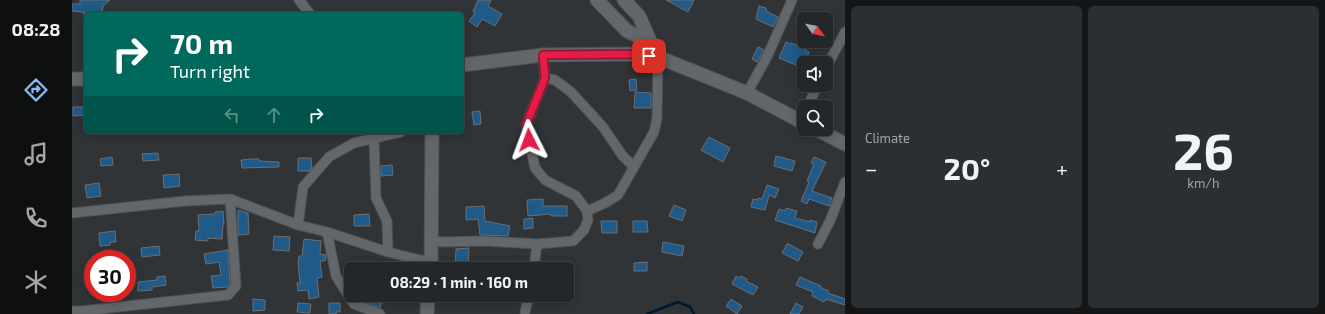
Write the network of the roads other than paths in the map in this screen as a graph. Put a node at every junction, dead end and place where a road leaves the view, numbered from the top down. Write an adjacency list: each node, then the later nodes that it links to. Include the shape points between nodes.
1 (299, 0): 5 (street)
2 (597, 0): 7 (street, via 628,31)
3 (624, 0): 7 (street, via 639,16)
4 (792, 0): 15 (street, via 767,57)
5 (308, 12)
6 (845, 32): 9 (street)
7 (650, 42): 10 (street)
8 (543, 55): 10 (street, via 639,54); 11 (street); 12 (street)
9 (832, 56)
10 (658, 57): 15 (street); 22 (street, via 657,118 654,132)
11 (464, 65)
12 (545, 78): 22 (street, via 555,80 571,92); 25 (street, via 526,125 535,168 545,180 576,196)
13 (72, 79): 14 (street)
14 (84, 79)
15 (747, 93): 16 (street)
16 (797, 116)
17 (388, 134): 19 (street)
18 (432, 134): 29 (street)
19 (373, 136): 27 (street, via 329,157 303,187); 32 (street, via 376,198 387,221)
20 (830, 136): 21 (street)
21 (845, 144)
22 (634, 167): 25 (street, via 618,195)
23 (845, 182): 31 (street)
24 (230, 199): 26 (street); 27 (street); 38 (street, via 236,286 228,295)
25 (587, 211): 30 (street, via 588,220 584,230 573,241)
26 (72, 213)
27 (298, 225): 28 (street)
28 (327, 232): 32 (street); 40 (street, via 336,276 354,304)
29 (431, 241): 30 (street); 34 (street)
30 (537, 244): 35 (street)
31 (818, 244)
32 (388, 252): 33 (street)
33 (419, 262)
34 (431, 262)
35 (535, 262)
36 (428, 302): 41 (street)
37 (527, 302): 39 (street)
38 (72, 311)
39 (525, 312)
40 (380, 314)
41 (427, 314)

